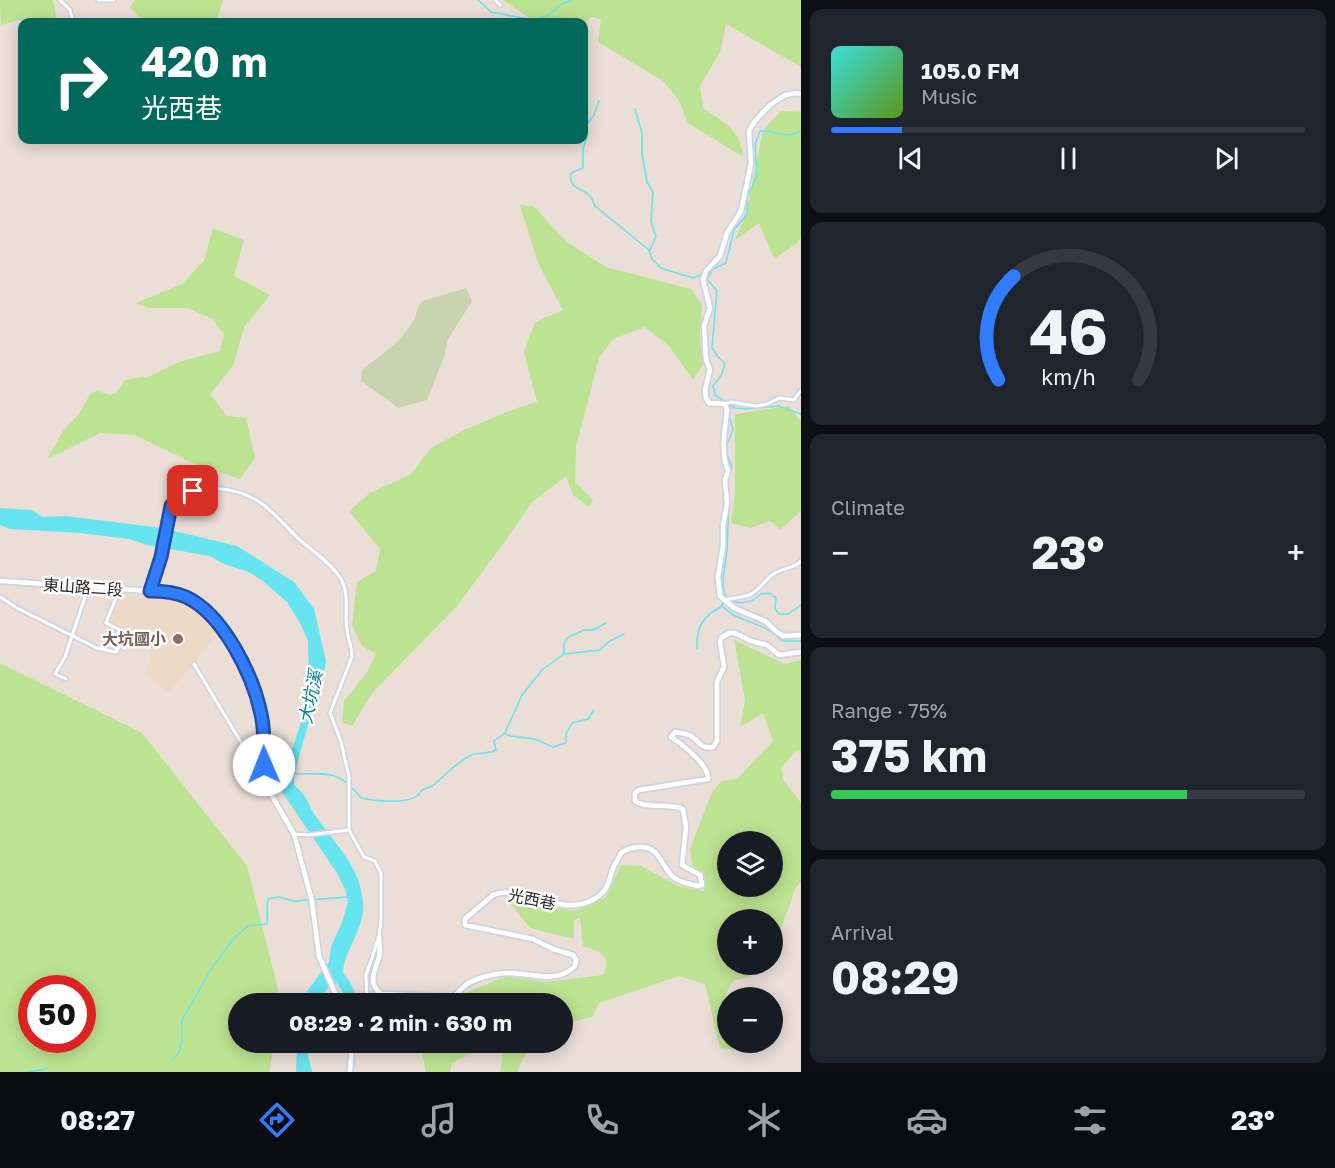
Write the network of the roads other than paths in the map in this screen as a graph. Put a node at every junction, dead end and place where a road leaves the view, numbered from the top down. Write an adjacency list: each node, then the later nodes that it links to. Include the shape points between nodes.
1 (60, 0): 6 (street)
2 (98, 0): 3 (street)
3 (114, 0)
4 (495, 0): 5 (street)
5 (500, 5)
6 (72, 18)
7 (801, 94): 9 (street, via 785,95 770,105 749,131 751,164 741,212 727,233 720,256 703,280 710,308 704,326 710,370 706,398 709,403)
8 (801, 390): 9 (street, via 794,400 780,398 756,406)
9 (725, 404): 16 (street, via 723,446 728,471 718,577)
10 (801, 561): 16 (street, via 772,575 750,595)
11 (0, 581): 12 (street, 東山路二段)
12 (88, 588): 13 (street, 東山路二段); 17 (street)
13 (119, 590): 14 (street, 東山路二段); 17 (street, via 106,623 124,632 116,652 97,648)
14 (150, 591): 22 (street, 東山路二段, via 188,598 211,613 224,631 256,695); 23 (street, 光西巷, via 171,506 188,493 213,489 241,493 262,504 340,576 346,595 352,657 330,713 349,777)
15 (0, 597): 17 (street)
16 (724, 601): 18 (street, via 765,621 783,636)
17 (73, 635): 21 (street, via 56,674)
18 (801, 635)
19 (801, 652): 25 (street, 光西巷, via 779,655 767,645 735,633 721,638 724,667 717,682 717,741 707,748 684,733 675,732 671,737 684,745 707,771 708,779 639,790 634,796 639,804 683,809 686,827 682,865 700,875 702,885 677,880 651,848 631,848 621,853 606,889 582,903 565,905 499,893 465,919 465,925 533,939 573,955 575,966 564,975 542,978 512,972 498,974 467,984 453,997 386,995 377,990 372,978 379,956)
20 (194, 664): 22 (street, via 251,759)
21 (66, 679)
22 (264, 765): 24 (street, 東山路二段, via 272,796)
23 (350, 830): 24 (street); 25 (street, 光西巷, via 364,857 375,861 381,873)
24 (294, 834): 26 (street, 東山路二段, via 312,901 320,956)
25 (379, 937): 27 (street, 光西巷, via 366,975)
26 (335, 993)
27 (367, 993)
28 (351, 1053): 29 (street)
29 (350, 1072)

